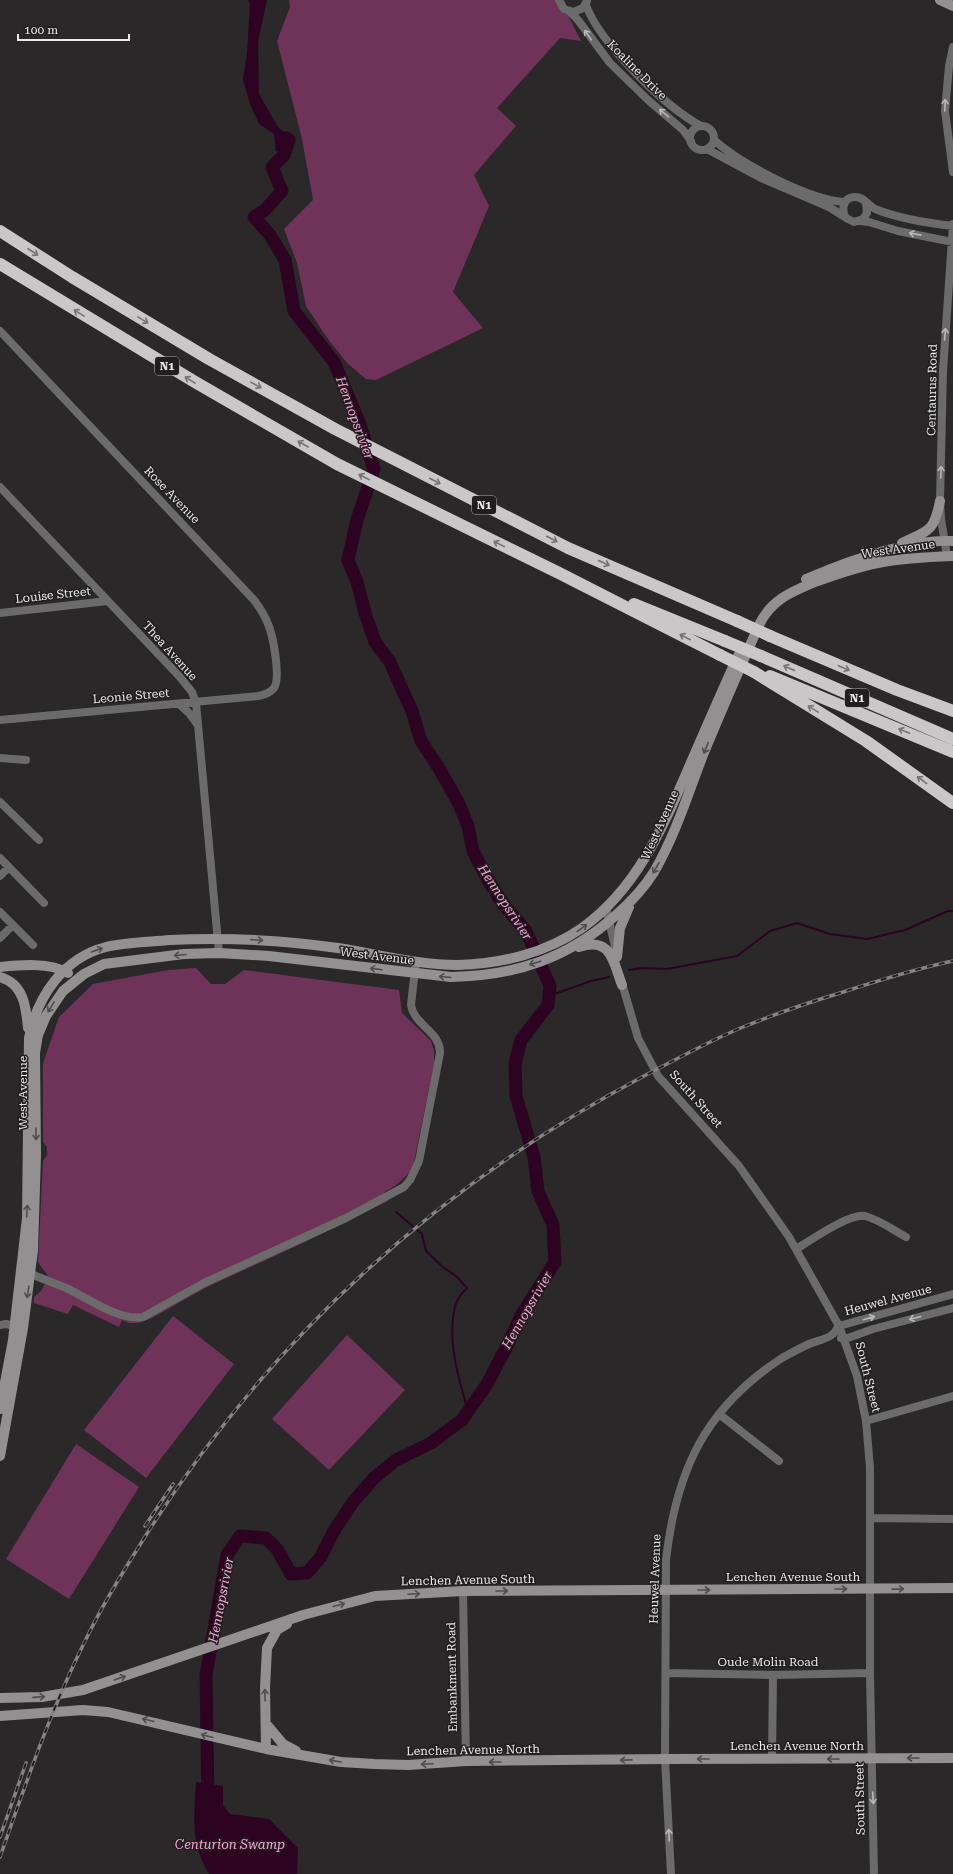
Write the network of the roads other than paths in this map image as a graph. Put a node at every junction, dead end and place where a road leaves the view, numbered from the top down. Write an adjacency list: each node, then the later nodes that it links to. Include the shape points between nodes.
1 (558, 0): 5 (street, Koaline Drive, via 564,9)
2 (940, 0): 4 (street)
3 (586, 3): 5 (street, Koaline Drive, via 577,12); 7 (street, Koaline Drive, via 590,17)
4 (953, 6)
5 (570, 12): 8 (street, Koaline Drive, one-way to 5)
6 (953, 47): 13 (street, one-way to 6, via 945,111)
7 (614, 50): 8 (street); 9 (street, Koaline Drive, via 658,94 689,120)
8 (606, 58): 11 (street, Koaline Drive, one-way to 8, via 683,130)
9 (701, 126): 10 (street, via 711,130); 11 (street, via 692,133)
10 (714, 140): 12 (street); 14 (street, via 725,150 763,172 803,191)
11 (691, 141): 12 (street, via 696,148)
12 (707, 149): 16 (street, via 761,178 808,200 830,207)
13 (953, 172)
14 (845, 202): 15 (street, via 856,197); 16 (street, via 842,210)
15 (866, 203): 17 (street, via 867,213); 18 (street, via 887,214)
16 (846, 218): 17 (street, via 854,222)
17 (860, 221): 20 (street, one-way to 17)
18 (953, 226): 20 (street, Centaurus Road)
19 (0, 231): 35 (highway, N1, one-way to 35, bridge, via 72,278 208,359 335,429 568,548 897,690)
20 (952, 242): 24 (street, Centaurus Road, one-way to 20, via 943,371)
21 (0, 264): 28 (highway, N1, one-way to 21, via 337,464 58,301)
22 (0, 331): 32 (street, Rose Avenue, via 254,600 273,637 276,682 273,689)
23 (0, 487): 29 (street, Thea Avenue)
24 (940, 501): 25 (street, Centaurus Road); 26 (street, via 936,518 926,532)
25 (949, 541): 26 (street, West Avenue, via 913,545); 27 (street, Centaurus Road)
26 (884, 552): 50 (street, West Avenue, via 848,562 789,586 761,607 652,847 625,887)
27 (950, 556): 48 (street, West Avenue, one-way to 48, via 893,560 856,568 792,592 767,610 666,847 654,872)
28 (559, 573): 31 (highway, one-way to 28, bridge); 38 (highway, N1, one-way to 28, bridge, via 762,656)
29 (108, 601): 30 (street, Louise Street); 33 (street, Thea Avenue, via 179,676 192,692)
30 (0, 613)
31 (755, 673): 39 (highway, one-way to 31, via 782,680); 42 (highway, one-way to 31, via 866,741)
32 (264, 695): 33 (street, Leonie Street)
33 (196, 703): 34 (street, Leonie Street); 37 (street, Thea Avenue)
34 (179, 704): 36 (street, Leonie Street); 37 (street)
35 (953, 711)
36 (0, 720)
37 (198, 725): 55 (street, Thea Avenue)
38 (953, 739)
39 (953, 752)
40 (0, 758): 41 (street)
41 (26, 760)
42 (953, 803)
43 (1, 806): 44 (street)
44 (39, 840)
45 (0, 858): 46 (street)
46 (9, 867): 47 (street); 49 (street)
47 (0, 876)
48 (634, 898): 52 (street, West Avenue); 59 (street, via 621,924)
49 (44, 903)
50 (606, 908): 52 (street, South Street); 60 (street, West Avenue, one-way to 50, via 456,965 506,961 555,944)
51 (0, 912): 53 (street)
52 (609, 922): 57 (street, West Avenue); 59 (street, South Street)
53 (13, 925): 54 (street); 56 (street)
54 (0, 938)
55 (218, 938): 58 (street, Thea Avenue); 60 (street, West Avenue, one-way to 60, via 289,942); 62 (street, West Avenue, one-way to 55, via 81,957 112,946)
56 (32, 945)
57 (571, 949): 63 (street, West Avenue, one-way to 63, via 510,971 476,977); 66 (street, via 592,944 606,949 611,954)
58 (219, 953): 63 (street, West Avenue, one-way to 58, via 270,956); 65 (street, West Avenue, one-way to 65, via 114,962 97,966)
59 (617, 957): 66 (street, South Street)
60 (416, 961): 63 (street)
61 (0, 967): 62 (street, via 30,966)
62 (64, 971): 65 (street); 67 (street, West Avenue, via 40,1002 33,1018)
63 (415, 973): 70 (street, via 412,1011 438,1041 440,1053 419,1161 404,1187 339,1221 204,1283 143,1317 133,1318 116,1313)
64 (0, 977): 67 (street, via 15,985 24,998)
65 (77, 978): 70 (street, West Avenue, one-way to 70, via 50,1009 41,1027 35,1053 36,1182)
66 (622, 985): 69 (street, South Street, via 638,1038 658,1076 739,1166)
67 (29, 1038): 75 (street, West Avenue, one-way to 67, via 27,1206)
68 (906, 1237): 69 (street, via 879,1222 860,1216)
69 (796, 1249): 74 (street, South Street)
70 (31, 1274): 75 (street, West Avenue, one-way to 75)
71 (953, 1294): 74 (street, Heuwel Avenue, one-way to 71)
72 (953, 1308): 77 (street, Heuwel Avenue, one-way to 77)
73 (0, 1325): 75 (street)
74 (839, 1326): 76 (street, Heuwel Avenue); 77 (street, South Street)
75 (19, 1327): 78 (street, West Avenue)
76 (833, 1334): 77 (street); 81 (street, Heuwel Avenue, via 797,1350 769,1367 742,1389)
77 (845, 1339): 82 (street, South Street, via 857,1376)
78 (4, 1394): 80 (street, West Avenue); 83 (street, West Avenue)
79 (953, 1396): 82 (street)
80 (0, 1409)
81 (720, 1414): 84 (street); 90 (street, Heuwel Avenue, via 702,1438 682,1480 669,1528)
82 (866, 1420): 85 (street, South Street)
83 (0, 1456)
84 (779, 1461)
85 (871, 1518): 86 (street); 88 (street, South Street)
86 (953, 1519)
87 (953, 1588): 88 (street, Lenchen Avenue South, one-way to 87)
88 (871, 1589): 90 (street, Lenchen Avenue South, one-way to 88); 93 (street, South Street)
89 (463, 1591): 90 (street, Lenchen Avenue South, one-way to 90); 91 (street, Lenchen Avenue South, one-way to 89, via 375,1596); 104 (street, Embankment Road)
90 (665, 1591): 92 (street, Heuwel Avenue)
91 (303, 1615): 95 (street, Lenchen Avenue South, one-way to 91, via 42,1697 83,1690); 97 (street, one-way to 91, via 267,1648 277,1630)
92 (666, 1673): 94 (street, Oude Molin Road); 102 (street, Heuwel Avenue)
93 (870, 1673): 94 (street, Oude Molin Road); 100 (street, South Street)
94 (773, 1675): 103 (street)
95 (0, 1698)
96 (0, 1716): 98 (street, Lenchen Avenue North, one-way to 96, via 108,1712 83,1710)
97 (267, 1725): 98 (street); 99 (street, via 291,1750)
98 (266, 1749): 99 (street, Lenchen Avenue North)
99 (315, 1757): 104 (street, Lenchen Avenue North, one-way to 99, via 374,1764)
100 (872, 1758): 101 (street, Lenchen Avenue North, one-way to 100); 103 (street, Lenchen Avenue North, one-way to 103); 106 (street, South Street, one-way to 106)
101 (953, 1758)
102 (665, 1759): 103 (street, Lenchen Avenue North, one-way to 102); 104 (street, Lenchen Avenue North, one-way to 104); 105 (street, Heuwel Avenue, one-way to 102)
103 (772, 1759)
104 (466, 1762)
105 (672, 1874)
106 (874, 1874)

